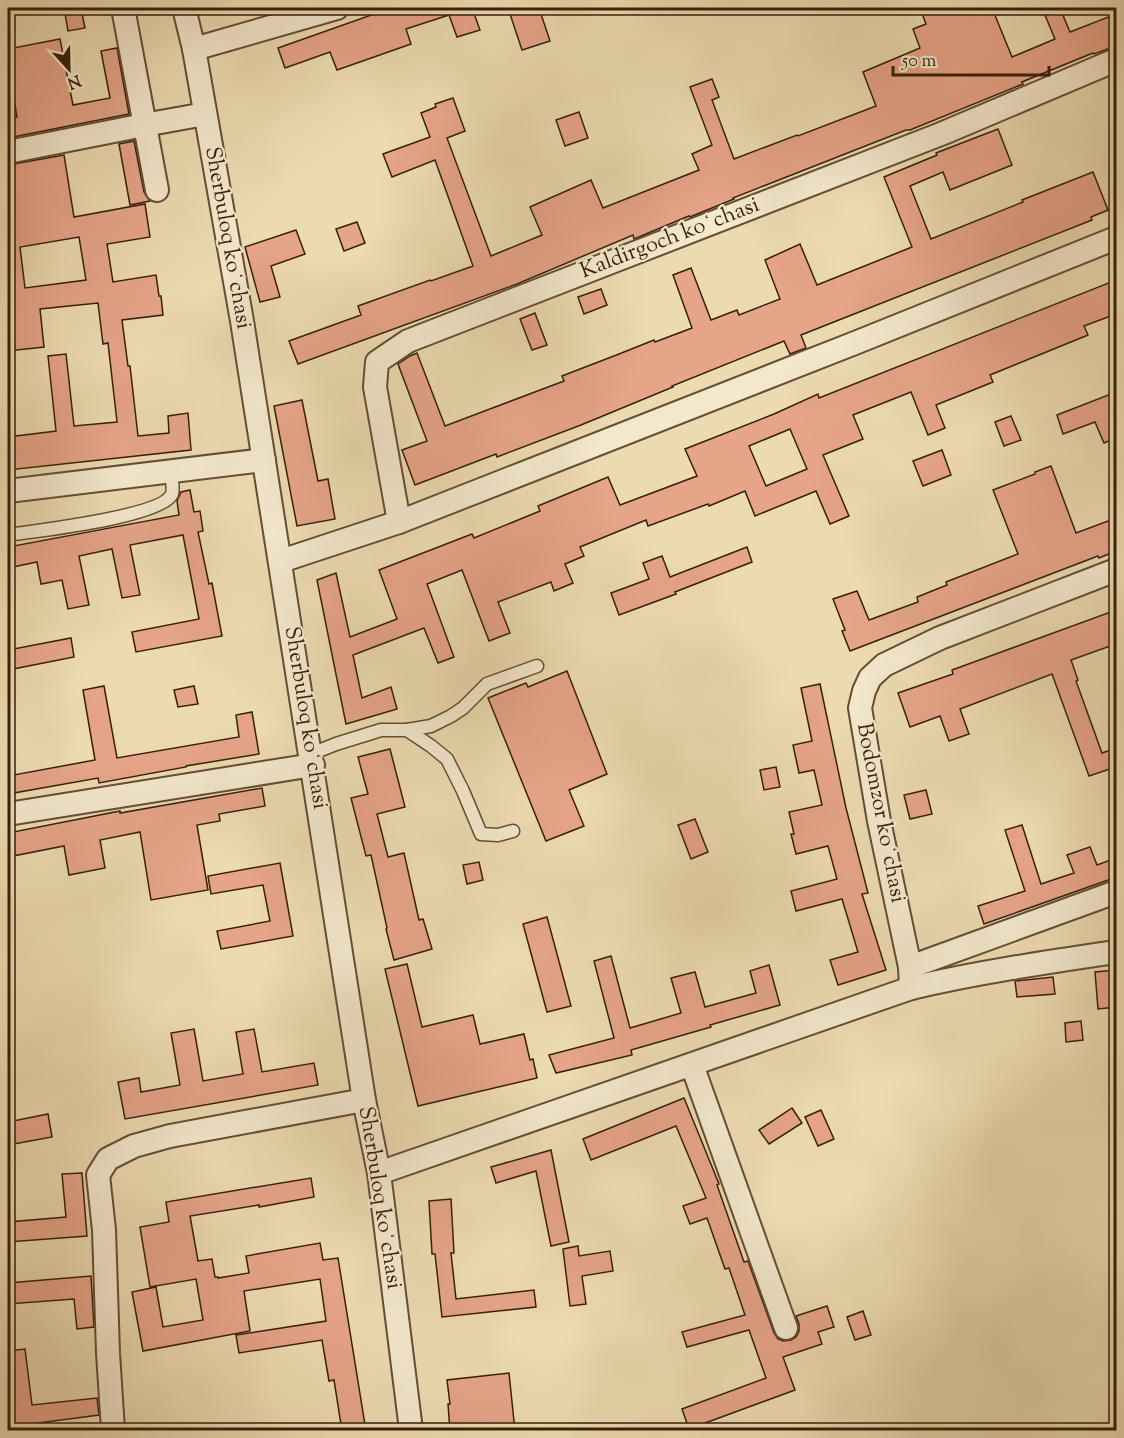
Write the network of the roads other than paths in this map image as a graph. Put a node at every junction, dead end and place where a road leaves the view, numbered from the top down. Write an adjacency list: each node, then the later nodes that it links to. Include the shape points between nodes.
1 (123, 8): 7 (street)
2 (184, 8): 4 (street, Sherbuloq koʻchasi)
3 (337, 8): 4 (street)
4 (194, 50): 6 (street, Sherbuloq koʻchasi)
5 (1116, 60): 14 (street, Kaldirgoch koʻchasi, via 941,134 408,341 377,362 375,387)
6 (205, 114): 7 (street); 11 (street, Sherbuloq koʻchasi)
7 (144, 124): 8 (street); 9 (street)
8 (8, 152)
9 (158, 190)
10 (1116, 238): 14 (street)
11 (264, 460): 12 (street); 16 (street, Sherbuloq koʻchasi)
12 (171, 471): 13 (street); 15 (lane, via 172,493 146,511)
13 (8, 491)
14 (399, 522): 16 (street)
15 (8, 535)
16 (281, 561): 20 (street, Sherbuloq koʻchasi)
17 (1116, 570): 25 (street, Bodomzor koʻchasi, via 940,638 884,665 870,678 861,708)
18 (537, 666): 19 (lane, via 487,684 463,708 431,726)
19 (407, 730): 20 (lane, via 381,730 336,744); 22 (lane, via 447,759 481,834)
20 (312, 759): 21 (street); 27 (street, Sherbuloq koʻchasi)
21 (8, 814)
22 (513, 831)
23 (1116, 892): 25 (street)
24 (1116, 952): 25 (street, via 954,978)
25 (911, 977): 26 (street)
26 (692, 1065): 28 (street); 29 (street)
27 (364, 1100): 28 (street, Sherbuloq koʻchasi); 30 (street, via 170,1136 134,1146 108,1159 98,1175)
28 (378, 1173): 31 (street, Sherbuloq koʻchasi)
29 (786, 1328)
30 (113, 1431)
31 (411, 1431)

